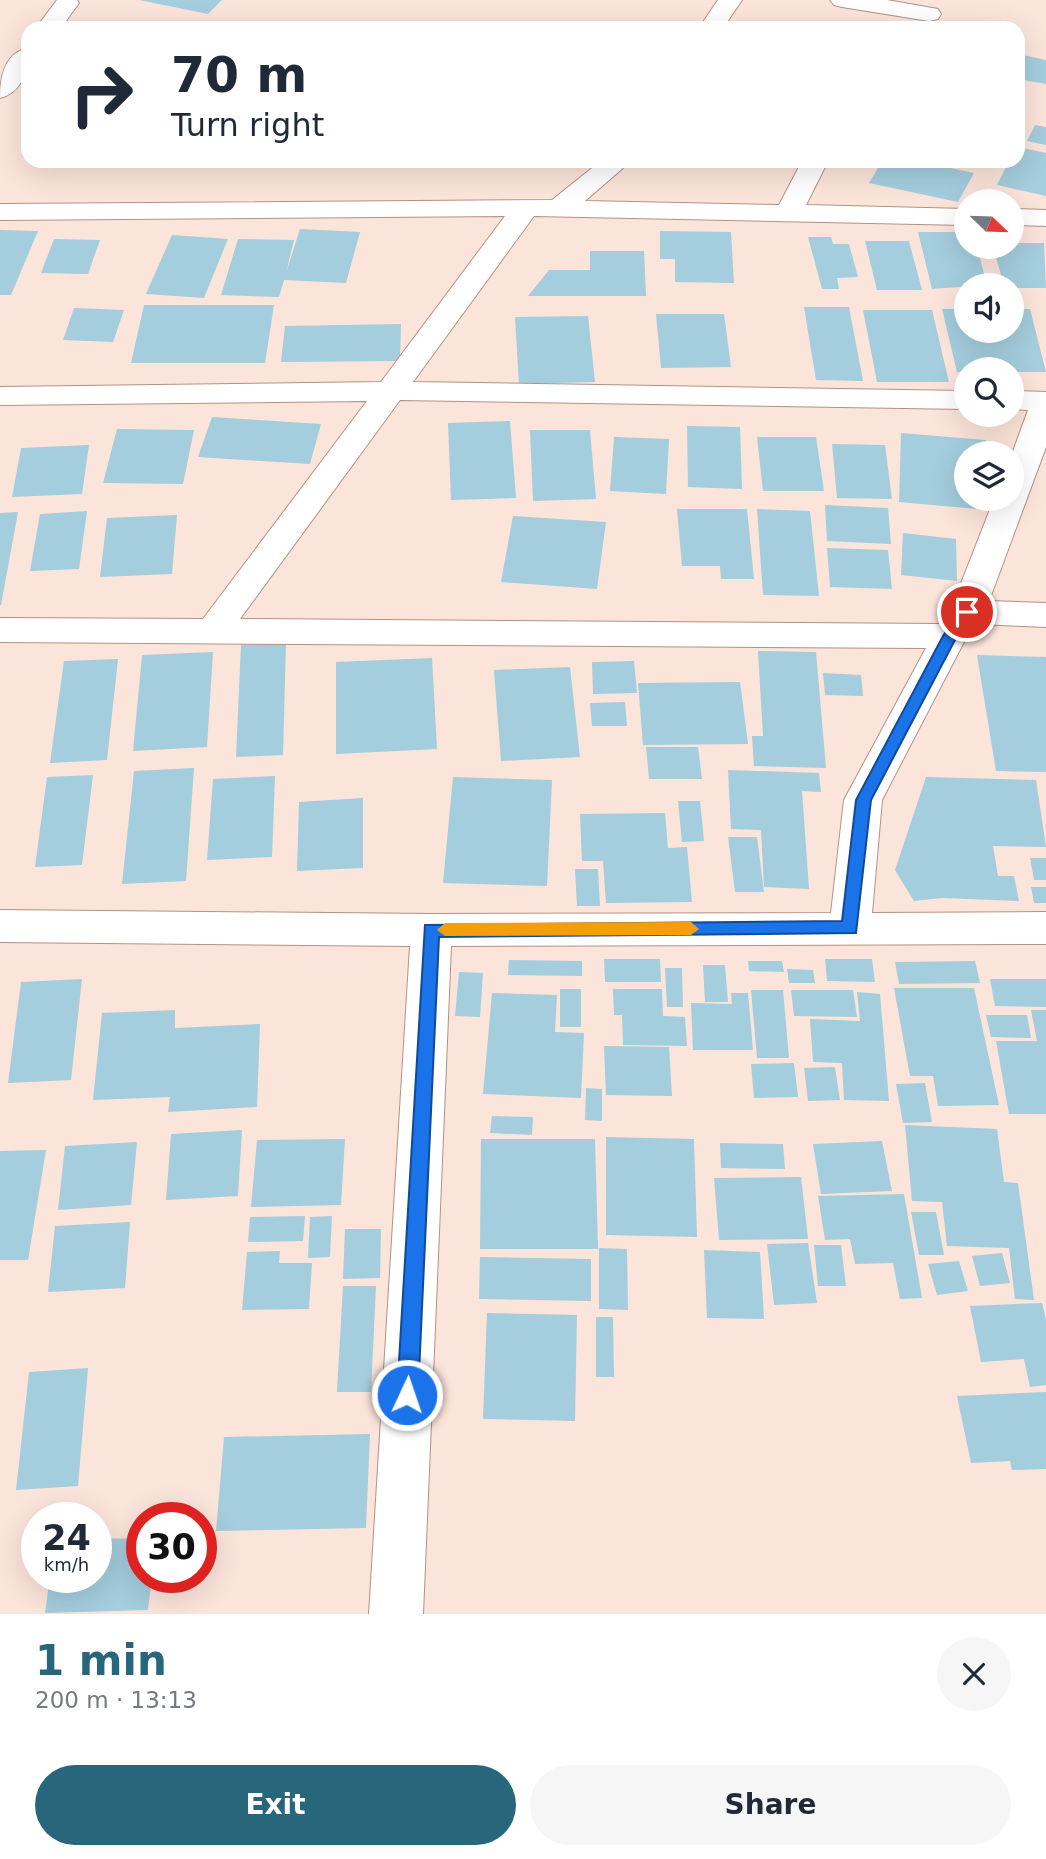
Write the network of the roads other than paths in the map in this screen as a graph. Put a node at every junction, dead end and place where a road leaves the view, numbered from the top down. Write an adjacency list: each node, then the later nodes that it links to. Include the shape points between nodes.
1 (730, 0): 6 (street)
2 (842, 0): 4 (street)
3 (67, 3): 5 (street)
4 (928, 14)
5 (53, 21)
6 (715, 21)
7 (21, 64): 8 (street)
8 (0, 90)
9 (609, 168): 12 (street)
10 (811, 168): 14 (street)
11 (526, 208): 12 (street); 13 (street); 18 (street)
12 (557, 211): 14 (street)
13 (0, 212)
14 (788, 214): 15 (street)
15 (954, 217)
16 (1024, 217): 17 (street)
17 (1046, 218)
18 (387, 391): 19 (street); 20 (street); 28 (street)
19 (0, 396)
20 (954, 400)
21 (1024, 401): 22 (street)
22 (1046, 403): 23 (street)
23 (1024, 462)
24 (1005, 511): 26 (street)
25 (1046, 615): 26 (street)
26 (959, 624): 28 (street); 30 (street, via 863,800)
27 (0, 630): 28 (street)
28 (212, 632)
29 (0, 926): 32 (street)
30 (850, 928): 31 (street); 32 (street)
31 (1046, 928)
32 (431, 930): 33 (street)
33 (396, 1614)

